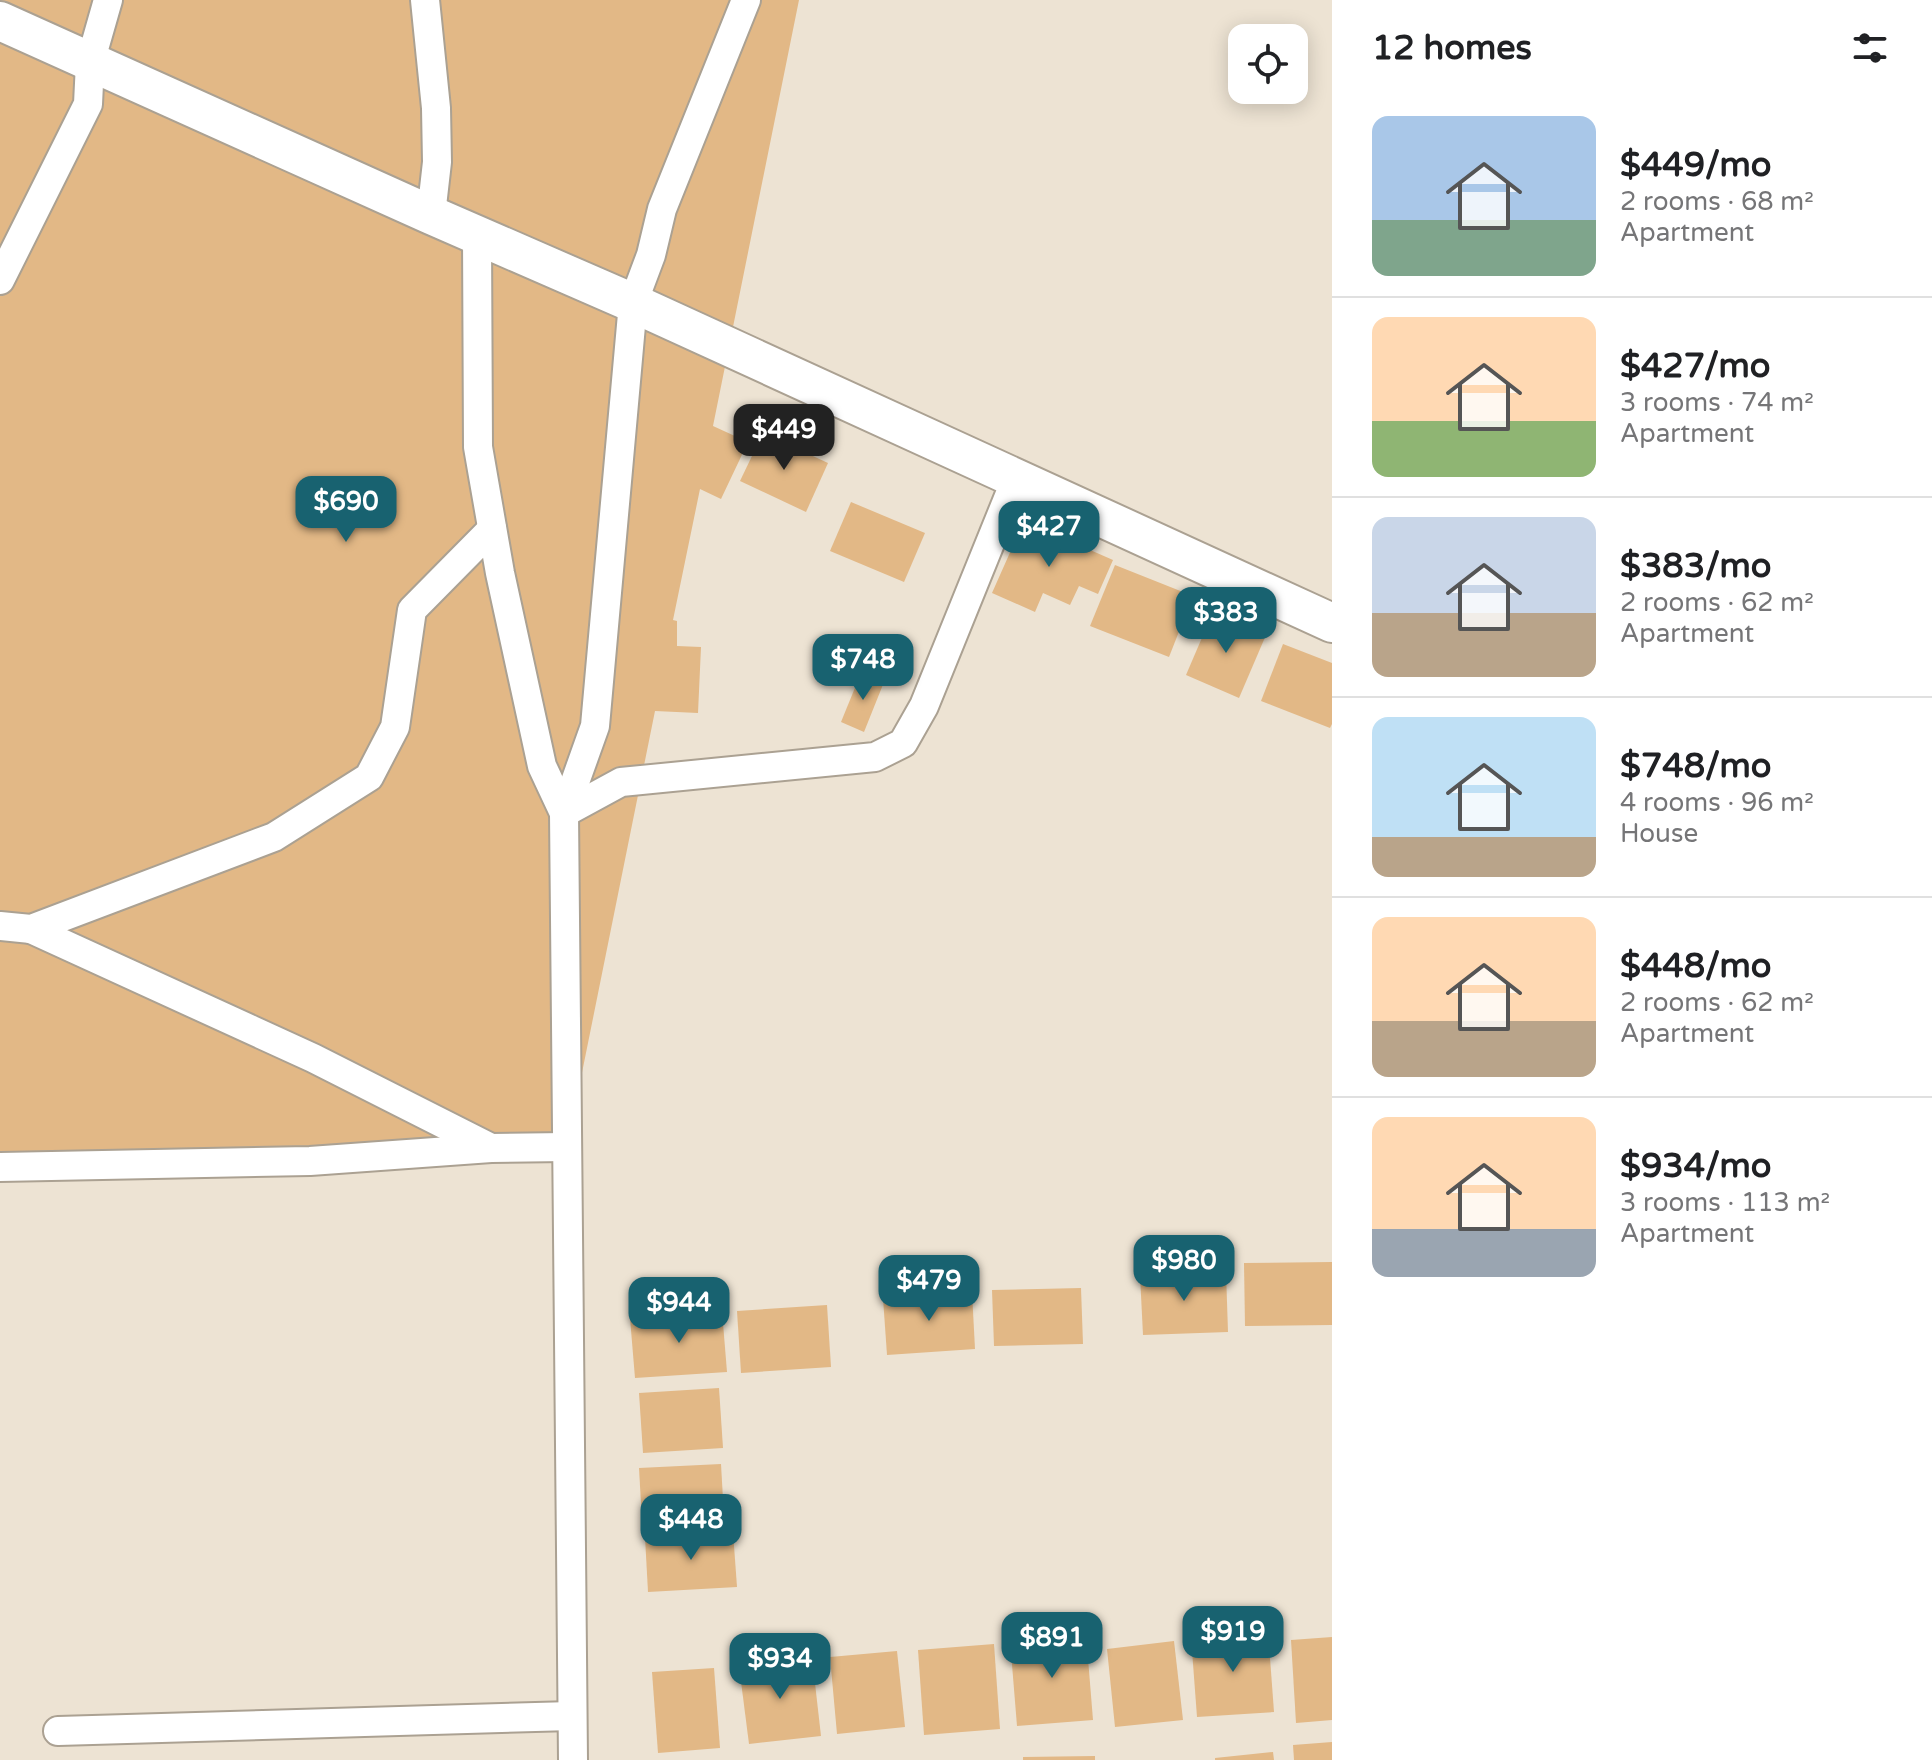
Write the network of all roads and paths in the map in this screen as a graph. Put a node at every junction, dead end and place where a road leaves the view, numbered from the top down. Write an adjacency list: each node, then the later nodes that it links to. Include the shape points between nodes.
1 (108, 0): 5 (street)
2 (425, 0): 6 (street, via 436,108)
3 (746, 0): 9 (street, via 662,209)
4 (0, 21): 5 (street)
5 (90, 63): 6 (street); 8 (street, via 88,104)
6 (431, 215): 7 (street)
7 (477, 235): 9 (street); 11 (street, via 478,447)
8 (3, 267)
9 (633, 303): 10 (street); 13 (street, via 595,726)
10 (1016, 479): 12 (street); 13 (street, via 924,706 903,743 875,757 621,782)
11 (492, 529): 13 (street, via 542,766); 15 (street, via 412,610 395,727 369,777 274,837)
12 (1332, 623)
13 (564, 813): 16 (street)
14 (0, 926): 15 (street)
15 (31, 929): 17 (street, via 313,1058)
16 (567, 1147): 17 (street); 19 (street)
17 (491, 1148): 18 (street, via 310,1161)
18 (0, 1167)
19 (572, 1716): 20 (street); 21 (street)
20 (58, 1731)
21 (573, 1760)

